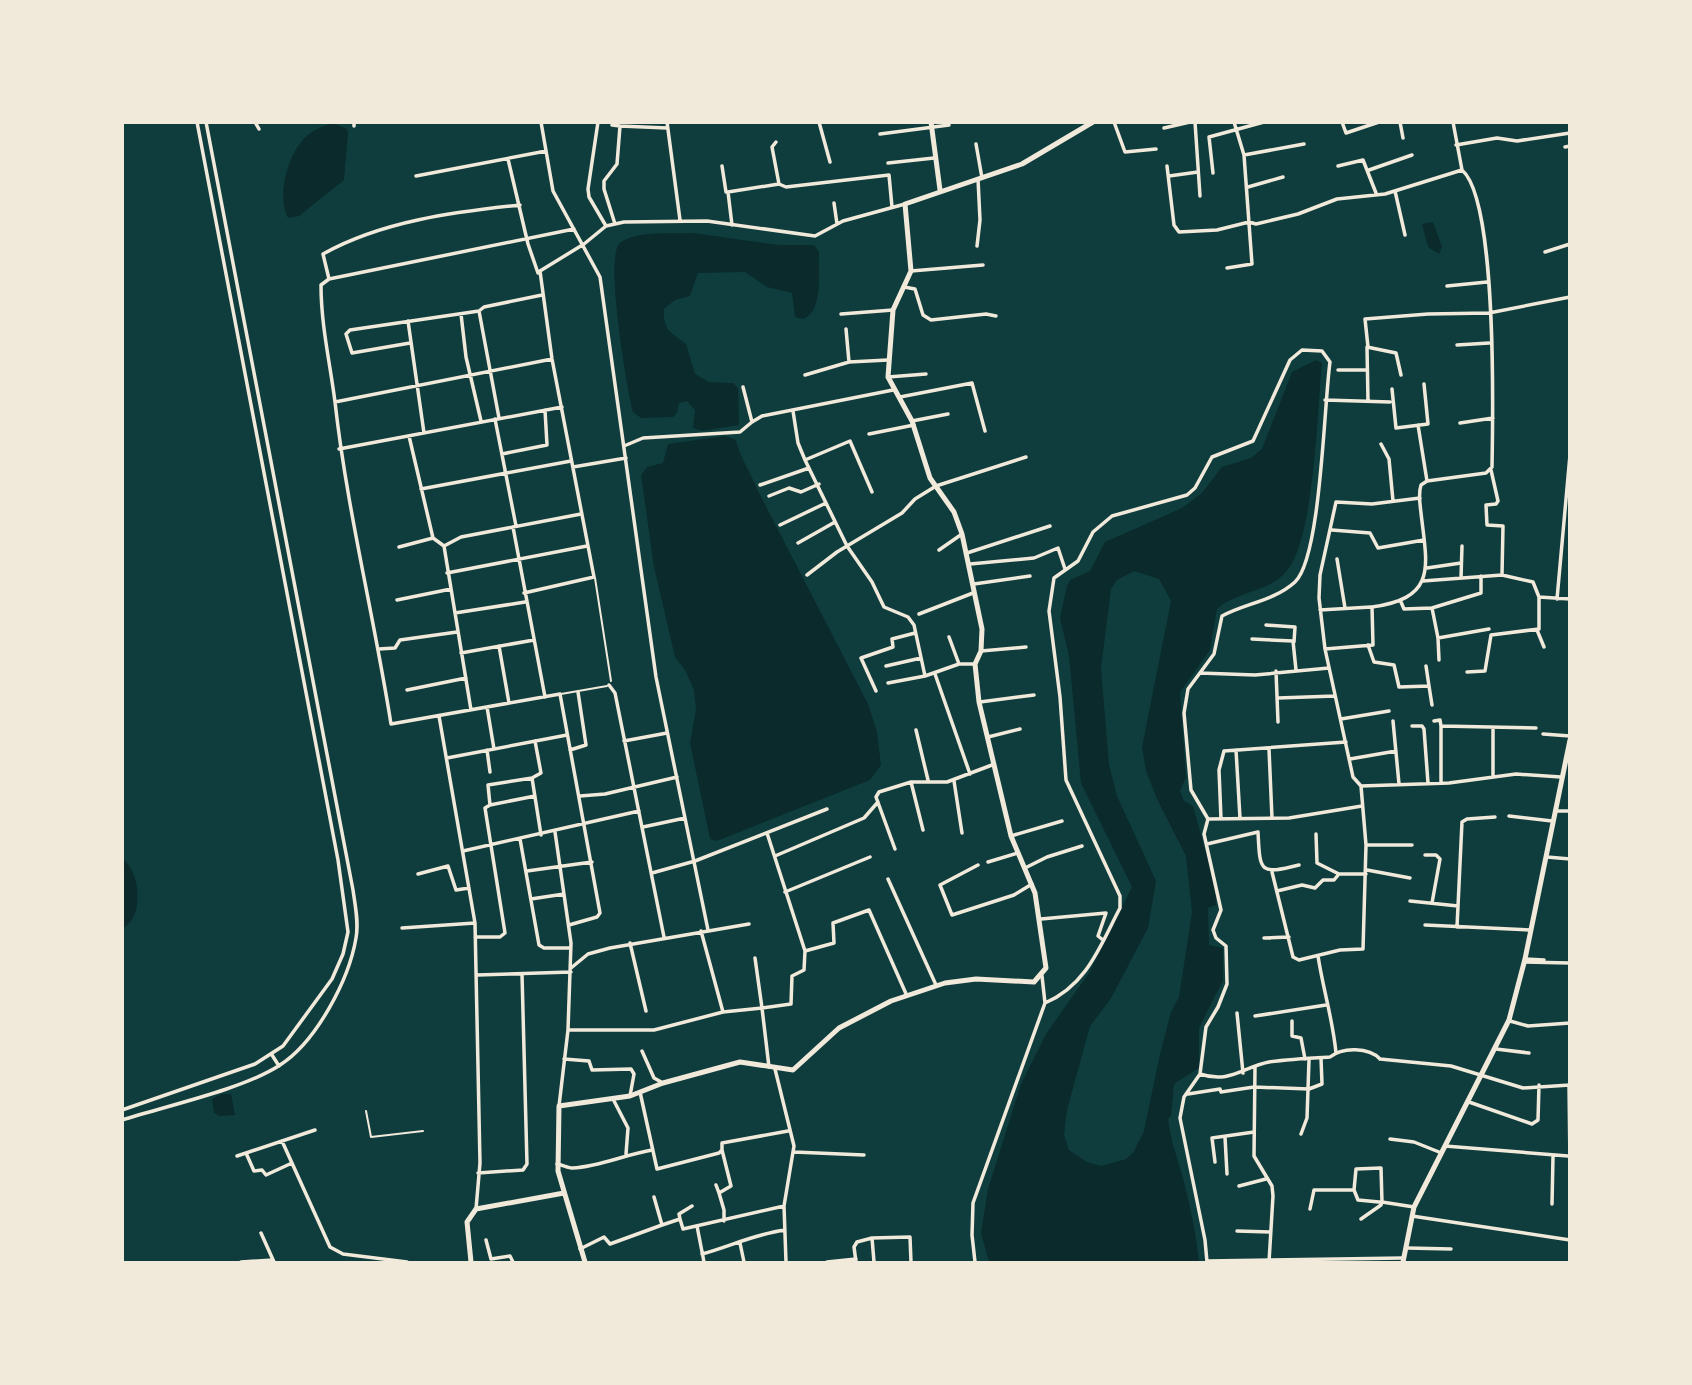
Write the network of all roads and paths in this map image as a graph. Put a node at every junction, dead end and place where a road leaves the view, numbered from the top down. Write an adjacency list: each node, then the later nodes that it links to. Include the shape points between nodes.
1 (197, 122): 403 (street, via 346,905 348,932 332,979)
2 (206, 122): 407 (street, via 356,913 357,935 342,983 297,1052)
3 (255, 122): 24 (street)
4 (541, 122): 34 (street)
5 (598, 122): 68 (street, via 588,189)
6 (820, 122): 39 (street)
7 (1093, 122): 51 (street, via 1036,158)
8 (1114, 122): 33 (street, via 1125,152)
9 (1190, 122): 23 (street)
10 (1195, 122): 46 (street)
11 (1234, 122): 25 (street)
12 (1264, 122): 25 (street)
13 (1342, 122): 14 (street, via 1346,134)
14 (1379, 122)
15 (1400, 122): 28 (street)
16 (1453, 122): 32 (street)
17 (612, 125): 22 (street)
18 (629, 125): 19 (street); 22 (street)
19 (667, 125): 63 (street)
20 (931, 125): 21 (street); 27 (street); 37 (street)
21 (949, 125)
22 (620, 127): 65 (street, via 617,164 604,181)
23 (1164, 128)
24 (259, 129)
25 (1237, 130): 35 (street); 47 (street, via 1208,139)
26 (1570, 133): 32 (street)
27 (880, 134)
28 (1404, 138)
29 (776, 142): 52 (street, via 772,147)
30 (976, 144): 51 (street)
31 (1304, 144): 35 (street)
32 (1456, 145): 45 (street)
33 (1156, 149)
34 (546, 151): 38 (street); 69 (street, via 553,191)
35 (1244, 155): 53 (street)
36 (1412, 155): 44 (street)
37 (934, 158): 40 (street); 54 (street)
38 (508, 159): 48 (street); 61 (street)
39 (830, 163)
40 (888, 163)
41 (722, 166): 57 (street)
42 (1167, 166): 49 (street)
43 (1338, 166): 44 (street, via 1363,160)
44 (1369, 170): 56 (street)
45 (1462, 170): 55 (street); 81 (street, via 1470,178 1480,217)
46 (1198, 172): 49 (street); 58 (street)
47 (1213, 173)
48 (416, 176)
49 (1169, 176): 64 (street, via 1174,225 1179,232)
50 (1283, 177): 53 (street)
51 (980, 178): 54 (street); 74 (street)
52 (779, 184): 57 (street); 62 (street, via 786,187 889,175)
53 (1248, 187): 64 (street)
54 (940, 190): 60 (street)
55 (1395, 191): 56 (street); 70 (street)
56 (1376, 193): 64 (street, via 1322,203 1256,224)
57 (727, 194): 67 (street)
58 (1200, 196)
59 (834, 203): 66 (street)
60 (905, 204): 62 (street); 78 (street)
61 (520, 205): 71 (street); 80 (street, via 405,223 354,241 323,254)
62 (892, 208): 66 (street)
63 (680, 219): 65 (street); 67 (street)
64 (1249, 222): 77 (street, via 1252,264)
65 (615, 224): 68 (street)
66 (838, 224): 67 (street, via 815,236)
67 (732, 225)
68 (606, 226): 72 (street)
69 (574, 229): 71 (street); 72 (street)
70 (1405, 235)
71 (527, 239): 79 (street); 80 (street)
72 (584, 244): 79 (street); 135 (street, via 600,277)
73 (1570, 244): 75 (street)
74 (977, 246)
75 (1545, 252)
76 (983, 265): 78 (street)
77 (1227, 268)
78 (911, 271): 83 (street)
79 (538, 274): 84 (street)
80 (329, 279): 117 (street, via 321,285 321,310)
81 (1487, 282): 82 (street); 88 (street)
82 (1447, 286)
83 (904, 287): 86 (street); 91 (street, via 915,289 923,315 931,320)
84 (542, 295): 87 (street); 98 (street)
85 (1570, 297): 88 (street)
86 (893, 310): 90 (street); 99 (street)
87 (479, 311): 89 (street); 101 (street)
88 (1489, 313): 95 (street); 97 (street, via 1366,319)
89 (461, 314): 92 (street); 104 (street)
90 (841, 314)
91 (996, 316)
92 (408, 321): 94 (street); 94 (street, via 346,334 352,353)
93 (846, 329): 100 (street)
94 (410, 343): 110 (street)
95 (1489, 343): 96 (street); 124 (street)
96 (1457, 345)
97 (1368, 347): 103 (street); 107 (street, via 1396,353)
98 (552, 359): 101 (street); 119 (street)
99 (888, 360): 100 (street); 108 (street)
100 (849, 362): 106 (street)
101 (490, 370): 104 (street); 123 (street)
102 (1338, 370): 103 (street)
103 (1366, 370): 116 (street)
104 (470, 374): 110 (street); 125 (street)
105 (926, 374): 108 (street)
106 (805, 375)
107 (1401, 375)
108 (888, 377): 113 (street)
109 (1424, 384): 129 (street, via 1428,424)
110 (415, 386): 117 (street); 131 (street)
111 (743, 387): 126 (street)
112 (1392, 389): 129 (street, via 1396,428)
113 (893, 390): 114 (street); 121 (street)
114 (897, 398): 127 (street); 130 (street, via 972,383)
115 (1325, 400): 116 (street); 179 (street, via 1328,356 1315,349 1298,352 1280,379 1256,438 1212,457 1186,495 1104,522 1090,535 1078,561); 232 (street, via 1313,527 1302,574 1276,594 1223,616 1214,654)
116 (1368, 401): 118 (street)
117 (335, 402): 136 (street)
118 (1390, 402)
119 (562, 408): 120 (street); 142 (street)
120 (545, 410): 123 (street); 137 (street, via 547,445)
121 (793, 411): 126 (street); 141 (street)
122 (948, 414): 127 (street)
123 (497, 418): 125 (street); 137 (street)
124 (1493, 418): 128 (street); 145 (street)
125 (481, 421): 131 (street)
126 (751, 422): 135 (street, via 740,432 643,438)
127 (913, 423): 132 (street); 150 (street)
128 (1460, 423)
129 (1418, 425): 147 (street)
130 (985, 432)
131 (424, 433): 133 (street)
132 (869, 434)
133 (409, 436): 136 (street); 151 (street)
134 (1381, 443): 155 (street, via 1389,459)
135 (624, 446): 140 (street)
136 (339, 449): 218 (street)
137 (502, 454): 146 (street)
138 (1570, 455): 193 (street)
139 (1026, 457): 150 (street)
140 (626, 458): 143 (street); 264 (street)
141 (805, 460): 144 (street); 152 (street, via 850,441)
142 (571, 461): 143 (street); 146 (street)
143 (573, 467): 157 (street)
144 (809, 468): 148 (street); 149 (street)
145 (1491, 470): 147 (street); 182 (street, via 1498,501 1486,505 1485,515 1487,525 1503,526)
146 (505, 473): 151 (street); 160 (street)
147 (1427, 481): 154 (street, via 1421,485)
148 (819, 484): 153 (street, via 801,492 789,488); 156 (street)
149 (760, 485)
150 (936, 486): 163 (street); 169 (street)
151 (421, 489): 164 (street)
152 (872, 492)
153 (769, 496)
154 (1420, 498): 155 (street); 165 (street)
155 (1393, 501): 162 (street, via 1337,502)
156 (826, 503): 158 (street); 159 (street)
157 (581, 514): 160 (street); 168 (street)
158 (835, 522): 166 (street); 169 (street)
159 (780, 525)
160 (514, 527): 167 (street, via 461,537); 174 (street)
161 (1048, 527): 173 (street)
162 (1332, 530): 165 (street, via 1370,533 1378,548); 201 (street, via 1320,575)
163 (962, 534): 172 (street); 173 (street)
164 (433, 538): 167 (street); 171 (street)
165 (1424, 540): 178 (street)
166 (798, 543)
167 (443, 546): 180 (street)
168 (587, 546): 174 (street); 185 (street)
169 (847, 546): 181 (street); 208 (street, via 884,607 908,617)
170 (1462, 546): 177 (street)
171 (399, 547)
172 (939, 551)
173 (967, 553): 176 (street)
174 (518, 559): 180 (street); 191 (street)
175 (1337, 559): 199 (street)
176 (970, 564): 179 (street, via 1034,558 1058,548); 188 (street)
177 (1461, 564): 178 (street); 186 (street)
178 (1427, 568): 187 (street)
179 (1065, 569): 374 (street, via 1054,578 1049,611 1066,780 1120,896 1120,908)
180 (447, 573): 189 (street)
181 (807, 575)
182 (1502, 575): 184 (street); 192 (street, via 1528,579)
183 (1030, 576): 188 (street)
184 (1481, 576): 186 (street); 200 (street, via 1481,593)
185 (594, 577): 191 (street); 236 (lane)
186 (1461, 578): 187 (street)
187 (1423, 581): 197 (street)
188 (974, 584): 190 (street)
189 (450, 589): 195 (street); 202 (street)
190 (975, 592): 203 (street); 220 (street)
191 (524, 593): 196 (street)
192 (1539, 597): 193 (street); 206 (street)
193 (1557, 599): 194 (street)
194 (1570, 599)
195 (397, 600)
196 (525, 602): 202 (street); 212 (street)
197 (1401, 602): 198 (street); 200 (street, via 1404,609)
198 (1371, 607): 199 (street); 214 (street, via 1375,641)
199 (1345, 608): 201 (street)
200 (1432, 608): 210 (street)
201 (1320, 610): 219 (street)
202 (454, 614): 207 (street)
203 (919, 614)
204 (1266, 625): 213 (street, via 1295,626)
205 (1489, 629): 210 (street)
206 (1537, 630): 217 (street); 231 (street, via 1491,635 1485,671)
207 (457, 632): 218 (street, via 400,640 395,648); 221 (street)
208 (915, 633): 222 (street); 240 (street, via 892,639 893,647 861,659)
209 (949, 637): 224 (street)
210 (1438, 638): 223 (street)
211 (1252, 639): 213 (street)
212 (534, 640): 215 (street); 245 (street)
213 (1294, 642): 229 (street)
214 (1368, 645): 219 (street); 238 (street, via 1374,662 1394,665 1399,687)
215 (499, 646): 221 (street); 248 (street)
216 (1026, 647): 220 (street)
217 (1544, 647)
218 (379, 649): 253 (street, via 391,724)
219 (1325, 649): 228 (street)
220 (981, 651): 225 (street)
221 (461, 653): 235 (street)
222 (921, 658): 226 (street); 234 (street)
223 (1440, 660)
224 (959, 664): 225 (street); 233 (street)
225 (975, 664): 247 (street)
226 (886, 666)
227 (1426, 666): 238 (street)
228 (1329, 668): 229 (street); 244 (street)
229 (1296, 670): 230 (street)
230 (1276, 671): 232 (street); 246 (street)
231 (1467, 672)
232 (1200, 673): 309 (street, via 1187,691 1185,738 1191,790)
233 (935, 674): 234 (street); 282 (street)
234 (925, 676): 237 (street)
235 (466, 678): 239 (street); 251 (street)
236 (610, 683): 241 (lane); 270 (street)
237 (888, 683)
238 (1429, 686): 249 (street)
239 (407, 690)
240 (876, 691)
241 (578, 692): 242 (lane); 276 (street, via 586,745)
242 (560, 694): 245 (street); 266 (street)
243 (1034, 695): 247 (street)
244 (1335, 696): 246 (street); 254 (street)
245 (545, 697): 248 (street)
246 (1278, 698): 257 (street)
247 (979, 702): 267 (street)
248 (509, 703): 250 (street)
249 (1432, 705)
250 (487, 707): 251 (street); 273 (street)
251 (471, 710): 253 (street)
252 (1389, 711): 254 (street)
253 (439, 716): 278 (street)
254 (1341, 719): 271 (street)
255 (1393, 721): 277 (street)
256 (1434, 721): 259 (street, via 1440,720)
257 (1278, 722)
258 (1412, 726): 291 (street, via 1424,729)
259 (1441, 726): 260 (street); 290 (street)
260 (1493, 728): 261 (street); 284 (street)
261 (1536, 728)
262 (1020, 729): 267 (street)
263 (916, 730): 287 (street)
264 (667, 733): 270 (street); 283 (street)
265 (1543, 734): 268 (street)
266 (567, 735): 269 (street); 276 (street)
267 (986, 737): 280 (street)
268 (1566, 737): 285 (street)
269 (535, 741): 273 (street); 286 (street, via 541,773)
270 (624, 741): 294 (street)
271 (1346, 742): 272 (street); 279 (street)
272 (1269, 748): 274 (street); 308 (street)
273 (494, 749): 275 (street)
274 (1236, 749): 307 (street); 310 (street, via 1221,753)
275 (487, 750): 278 (street); 281 (street)
276 (570, 750): 296 (street)
277 (1396, 751): 279 (street); 292 (street)
278 (447, 758): 329 (street)
279 (1349, 759): 293 (street, via 1353,777)
280 (992, 765): 282 (street); 321 (street)
281 (490, 772)
282 (970, 774): 288 (street)
283 (677, 777): 294 (street); 306 (street)
284 (1493, 777): 285 (street); 290 (street)
285 (1560, 777): 302 (street)
286 (532, 778): 295 (street); 298 (street, via 488,785)
287 (928, 780): 288 (street); 289 (street)
288 (954, 780): 318 (street)
289 (911, 782): 297 (street, via 881,790 876,795); 315 (street)
290 (1441, 783): 291 (street)
291 (1428, 784): 292 (street)
292 (1399, 785): 293 (street)
293 (1361, 786): 299 (street)
294 (633, 788): 296 (street); 301 (street)
295 (535, 796): 298 (street); 320 (street)
296 (579, 796): 313 (street)
297 (878, 802): 328 (street); 332 (street, via 864,818)
298 (491, 805): 324 (street, via 485,808)
299 (1363, 806): 308 (street); 325 (street)
300 (827, 809): 317 (street)
301 (639, 811): 313 (street); 314 (street)
302 (1553, 811): 303 (street); 312 (street)
303 (1570, 811)
304 (1509, 816): 312 (street)
305 (1495, 817): 359 (street, via 1462,822)
306 (685, 818): 314 (street); 336 (street)
307 (1240, 818): 308 (street); 310 (street)
308 (1272, 818)
309 (1208, 819): 310 (street); 323 (street)
310 (1221, 819)
311 (1062, 821): 321 (street)
312 (1552, 821): 333 (street)
313 (584, 824): 316 (street); 337 (street)
314 (642, 827): 346 (street)
315 (923, 830)
316 (555, 832): 320 (street); 341 (street)
317 (767, 833): 332 (street); 336 (street)
318 (962, 833)
319 (1316, 834): 348 (street, via 1317,863)
320 (541, 835): 322 (street)
321 (1012, 836): 330 (street)
322 (520, 839): 324 (street); 343 (street)
323 (1207, 844): 344 (street, via 1258,832 1260,865); 411 (street, via 1221,910 1213,930 1227,950 1227,984 1206,1027)
324 (492, 845): 329 (street); 370 (street, via 505,933)
325 (1366, 845): 326 (street); 345 (street)
326 (1412, 845)
327 (1082, 846): 342 (street)
328 (895, 849)
329 (463, 852): 352 (street)
330 (1018, 853): 338 (street); 342 (street)
331 (1425, 855): 358 (street, via 1440,859)
332 (775, 856): 354 (street)
333 (1545, 856): 335 (street); 368 (street)
334 (870, 857): 354 (street)
335 (1570, 859)
336 (695, 861): 346 (street); 367 (street)
337 (592, 862): 341 (street); 362 (street, via 599,916)
338 (988, 862)
339 (978, 865): 351 (street, via 940,885 952,915 1014,895)
340 (1299, 865): 344 (street)
341 (561, 866): 343 (street); 355 (street)
342 (1024, 869): 351 (street)
343 (527, 871): 356 (street)
344 (1272, 872): 353 (street)
345 (1366, 872): 348 (street); 350 (street); 378 (street, via 1363,949)
346 (652, 873): 371 (street)
347 (418, 874): 352 (street, via 448,866 457,890)
348 (1339, 874): 353 (street, via 1315,888 1303,885)
349 (888, 878): 386 (street)
350 (1410, 878)
351 (1032, 884): 360 (street)
352 (469, 888): 361 (street)
353 (1277, 891): 372 (street)
354 (784, 892): 377 (street)
355 (564, 894): 356 (street); 362 (street)
356 (531, 899): 376 (street, via 541,947)
357 (1410, 901): 358 (street)
358 (1432, 903): 359 (street)
359 (1458, 906): 365 (street)
360 (1041, 919): 374 (street, via 1106,913 1098,936); 385 (street, via 1047,961)
361 (475, 923): 366 (street); 370 (street)
362 (569, 925): 376 (street)
363 (750, 925): 367 (street)
364 (1425, 925): 365 (street)
365 (1457, 927): 368 (street)
366 (402, 928)
367 (708, 930): 369 (street)
368 (1529, 930): 380 (street)
369 (701, 932): 371 (street); 392 (street)
370 (475, 937): 384 (street)
371 (664, 937): 375 (street)
372 (1289, 937): 373 (street); 378 (street, via 1293,957)
373 (1264, 938)
374 (1103, 940): 388 (street, via 1078,984)
375 (630, 943): 382 (street, via 588,954); 391 (street)
376 (569, 948): 382 (street)
377 (805, 951): 387 (street, via 834,943 833,923 869,911); 390 (street, via 804,970 792,976 791,1004)
378 (1318, 956): 389 (street)
379 (755, 958): 390 (street)
380 (1525, 961): 381 (street); 395 (street)
381 (1570, 962)
382 (571, 970): 383 (street); 398 (street)
383 (522, 974): 384 (street); 450 (street, via 527,1164 523,1170)
384 (477, 975): 450 (street)
385 (1042, 976): 386 (street, via 1023,983); 388 (street)
386 (935, 982): 387 (street)
387 (906, 993): 409 (street, via 839,1028 793,1070)
388 (1045, 1003): 500 (street, via 974,1203)
389 (1326, 1005): 394 (street); 401 (street)
390 (762, 1008): 392 (street); 409 (street)
391 (646, 1011)
392 (723, 1012): 398 (street, via 654,1030)
393 (1237, 1013): 410 (street)
394 (1255, 1016)
395 (1509, 1020): 397 (street, via 1528,1026); 399 (street)
396 (1293, 1021): 406 (street, via 1292,1036 1301,1038)
397 (1570, 1023)
398 (568, 1030): 405 (street)
399 (1496, 1049): 402 (street); 412 (street)
400 (642, 1051): 413 (street, via 654,1078)
401 (1336, 1053): 404 (street); 412 (street, via 1364,1050 1380,1059 1451,1066)
402 (1529, 1053)
403 (272, 1055): 407 (street); 424 (street, via 213,1081)
404 (1321, 1058): 406 (street); 417 (street, via 1322,1085)
405 (563, 1059): 420 (street, via 589,1061 592,1070 631,1069); 423 (street)
406 (1307, 1059): 408 (street); 417 (street)
407 (279, 1066): 426 (street)
408 (1255, 1067): 410 (street); 416 (street)
409 (772, 1068): 413 (street, via 740,1062); 428 (street)
410 (1243, 1073): 411 (street)
411 (1200, 1074): 419 (street)
412 (1482, 1075): 414 (street, via 1523,1088); 422 (street)
413 (663, 1083): 418 (street)
414 (1539, 1085): 415 (street); 422 (street, via 1535,1123)
415 (1569, 1085): 445 (street)
416 (1257, 1087): 417 (street); 419 (street); 430 (street)
417 (1310, 1089): 431 (street)
418 (640, 1092): 420 (street); 436 (street)
419 (1186, 1094): 501 (street, via 1180,1128)
420 (630, 1096): 421 (street)
421 (613, 1099): 423 (street); 441 (street, via 628,1128)
422 (1469, 1102): 435 (street)
423 (559, 1106): 448 (street)
424 (122, 1110)
425 (366, 1111): 429 (lane, via 371,1137)
426 (122, 1120)
427 (315, 1130): 434 (street)
428 (788, 1130): 437 (street, via 722,1143); 440 (street)
429 (423, 1131)
430 (1254, 1132): 432 (street); 452 (street, via 1255,1156)
431 (1301, 1134)
432 (1225, 1137): 446 (street, via 1212,1138); 451 (street)
433 (1390, 1139): 438 (street)
434 (282, 1140): 439 (street); 447 (street)
435 (1445, 1146): 438 (street); 444 (street)
436 (652, 1150): 437 (street, via 657,1169); 441 (street)
437 (722, 1150): 457 (street, via 731,1186)
438 (1440, 1152): 463 (street)
439 (246, 1153): 443 (street); 447 (street, via 254,1171 266,1175)
440 (798, 1153): 442 (street); 462 (street)
441 (626, 1154): 448 (street, via 586,1166)
442 (864, 1155)
443 (237, 1156)
444 (1553, 1156): 445 (street); 460 (street)
445 (1568, 1156): 449 (street)
446 (1214, 1162)
447 (292, 1163): 490 (street, via 330,1247 336,1252)
448 (557, 1164): 456 (street)
449 (1570, 1164)
450 (478, 1173): 464 (street)
451 (1227, 1174)
452 (1266, 1179): 454 (street); 474 (street, via 1273,1196)
453 (716, 1185): 457 (street)
454 (1239, 1186)
455 (1354, 1190): 459 (street, via 1358,1200); 459 (street, via 1356,1169 1381,1168); 465 (street, via 1314,1190)
456 (564, 1193): 464 (street); 482 (street)
457 (719, 1193): 469 (street)
458 (654, 1197): 470 (street)
459 (1382, 1202): 463 (street); 468 (street)
460 (1552, 1203)
461 (692, 1206): 467 (street, via 679,1214)
462 (784, 1206): 469 (street); 472 (street)
463 (1412, 1207): 466 (street)
464 (476, 1209): 491 (street, via 467,1222)
465 (1310, 1209)
466 (1411, 1216): 478 (street); 480 (street)
467 (680, 1219): 470 (street); 471 (street, via 682,1229)
468 (1361, 1219)
469 (724, 1221): 471 (street)
470 (662, 1225): 482 (street, via 610,1244 604,1237)
471 (697, 1226): 483 (street)
472 (785, 1230): 479 (street, via 754,1234); 496 (street)
473 (1237, 1231): 474 (street)
474 (1270, 1232): 487 (street)
475 (261, 1233): 485 (street)
476 (872, 1238): 486 (street, via 856,1242); 498 (street); 499 (street, via 910,1237)
477 (486, 1240): 492 (street, via 491,1259 510,1256)
478 (1570, 1240)
479 (740, 1243): 483 (street); 495 (street)
480 (1405, 1248): 481 (street); 484 (street)
481 (1451, 1249)
482 (580, 1250): 493 (street)
483 (702, 1254): 494 (street)
484 (1402, 1259): 488 (street)
485 (274, 1261): 489 (street)
486 (856, 1261): 497 (street)
487 (1268, 1261): 488 (street); 501 (street)
488 (1316, 1261)
489 (241, 1262)
490 (407, 1262)
491 (471, 1262)
492 (513, 1262)
493 (585, 1262)
494 (704, 1262)
495 (744, 1262)
496 (786, 1262)
497 (827, 1262)
498 (874, 1262)
499 (911, 1262)
500 (975, 1262)
501 (1207, 1262)

